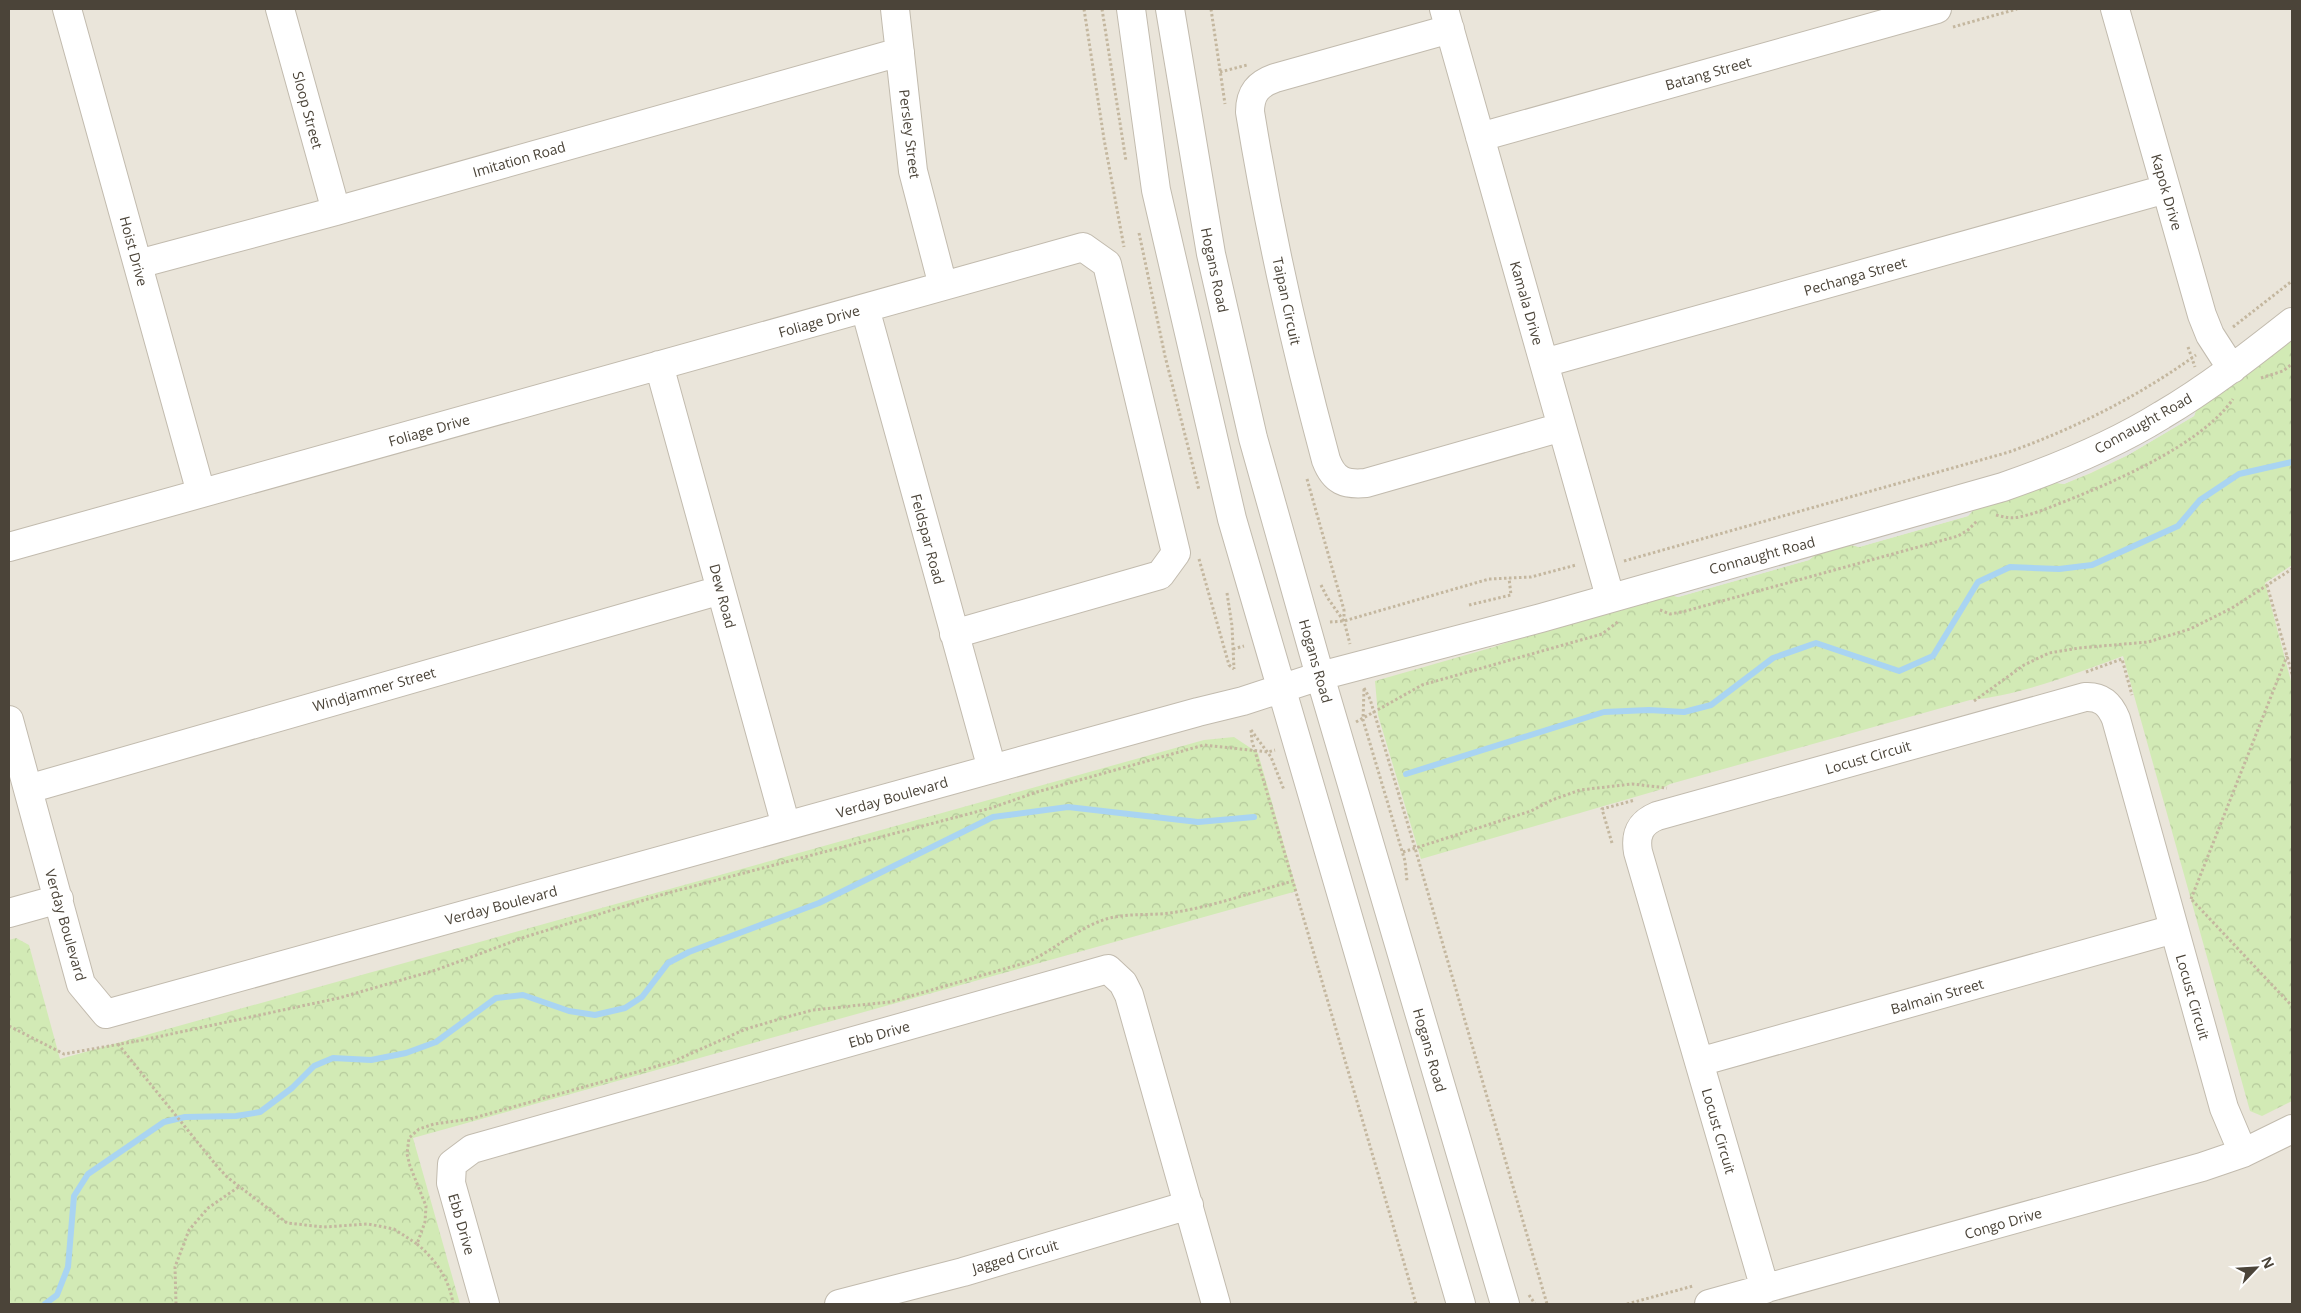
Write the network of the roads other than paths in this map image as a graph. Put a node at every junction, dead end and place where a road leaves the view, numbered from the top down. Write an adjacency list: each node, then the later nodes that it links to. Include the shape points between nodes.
1 (67, 9): 13 (street, Hoist Drive)
2 (280, 9): 12 (street, Sloop Street)
3 (895, 9): 9 (street, Persley Street)
4 (1131, 9): 27 (street, via 1156,190 1232,519)
5 (1170, 9): 26 (street, Hogans Road, via 1211,254 1253,438)
6 (1937, 9): 10 (street, Batang Street)
7 (2115, 9): 11 (street, Kapok Drive)
8 (1447, 19): 10 (street, Kamala Drive); 20 (street, Taipan Circuit, via 1275,78 1260,85 1251,98 1250,112 1267,211 1296,346 1326,460 1340,481 1366,483)
9 (900, 52): 12 (street, Imitation Road); 14 (street, Persley Street, via 913,172)
10 (1480, 137): 17 (street, Kamala Drive)
11 (2166, 189): 17 (street, Pechanga Street); 19 (street, Kapok Drive, via 2202,315 2214,342)
12 (336, 211): 13 (street, Imitation Road)
13 (138, 264): 21 (street, Hoist Drive)
14 (943, 286): 15 (street, Foliage Drive); 25 (street, Foliage Drive, via 1083,247 1107,264 1176,553 1160,575)
15 (865, 308): 18 (street, Foliage Drive); 25 (street, Feldspar Road)
16 (2292, 322): 19 (street, Connaught Road)
17 (1544, 363): 20 (street, Kamala Drive)
18 (660, 365): 21 (street, Foliage Drive); 23 (street, Dew Road)
19 (2232, 369): 24 (street, Connaught Road, via 2133,432 2036,476)
20 (1562, 427): 24 (street, Kamala Drive)
21 (201, 494): 22 (street, Foliage Drive)
22 (9, 547)
23 (721, 590): 31 (street, Windjammer Street); 32 (street, Dew Road)
24 (1621, 602): 26 (street, Connaught Road)
25 (954, 634): 30 (street, Feldspar Road)
26 (1320, 676): 27 (street, Connaught Road); 45 (street, Hogans Road)
27 (1282, 688): 28 (street, Connaught Road); 44 (street)
28 (1198, 712): 30 (street, Verday Boulevard)
29 (9, 720): 31 (street, Verday Boulevard)
30 (992, 769): 32 (street, Verday Boulevard)
31 (28, 789): 33 (street, Verday Boulevard)
32 (786, 826): 33 (street, Verday Boulevard, via 106,1014 81,984)
33 (59, 899): 35 (street)
34 (2178, 912): 36 (street, Balmain Street); 36 (street, Locust Circuit, via 2116,719 2108,705 2097,698 2076,700 1657,816 1645,823 1636,840); 38 (street, Locust Circuit, via 2226,1115)
35 (9, 913)
36 (1699, 1062): 40 (street, Locust Circuit)
37 (2292, 1129): 38 (street, Congo Drive)
38 (2242, 1154): 40 (street, Congo Drive)
39 (1189, 1205): 41 (street, Ebb Drive, via 1129,995 1124,983 1108,969 472,1149 452,1164 451,1183); 42 (street, Jagged Circuit, via 963,1272); 43 (street, Ebb Drive)
40 (1765, 1289): 46 (street, Congo Drive)
41 (485, 1304)
42 (839, 1304)
43 (1216, 1304)
44 (1461, 1304)
45 (1504, 1304)
46 (1709, 1304)

